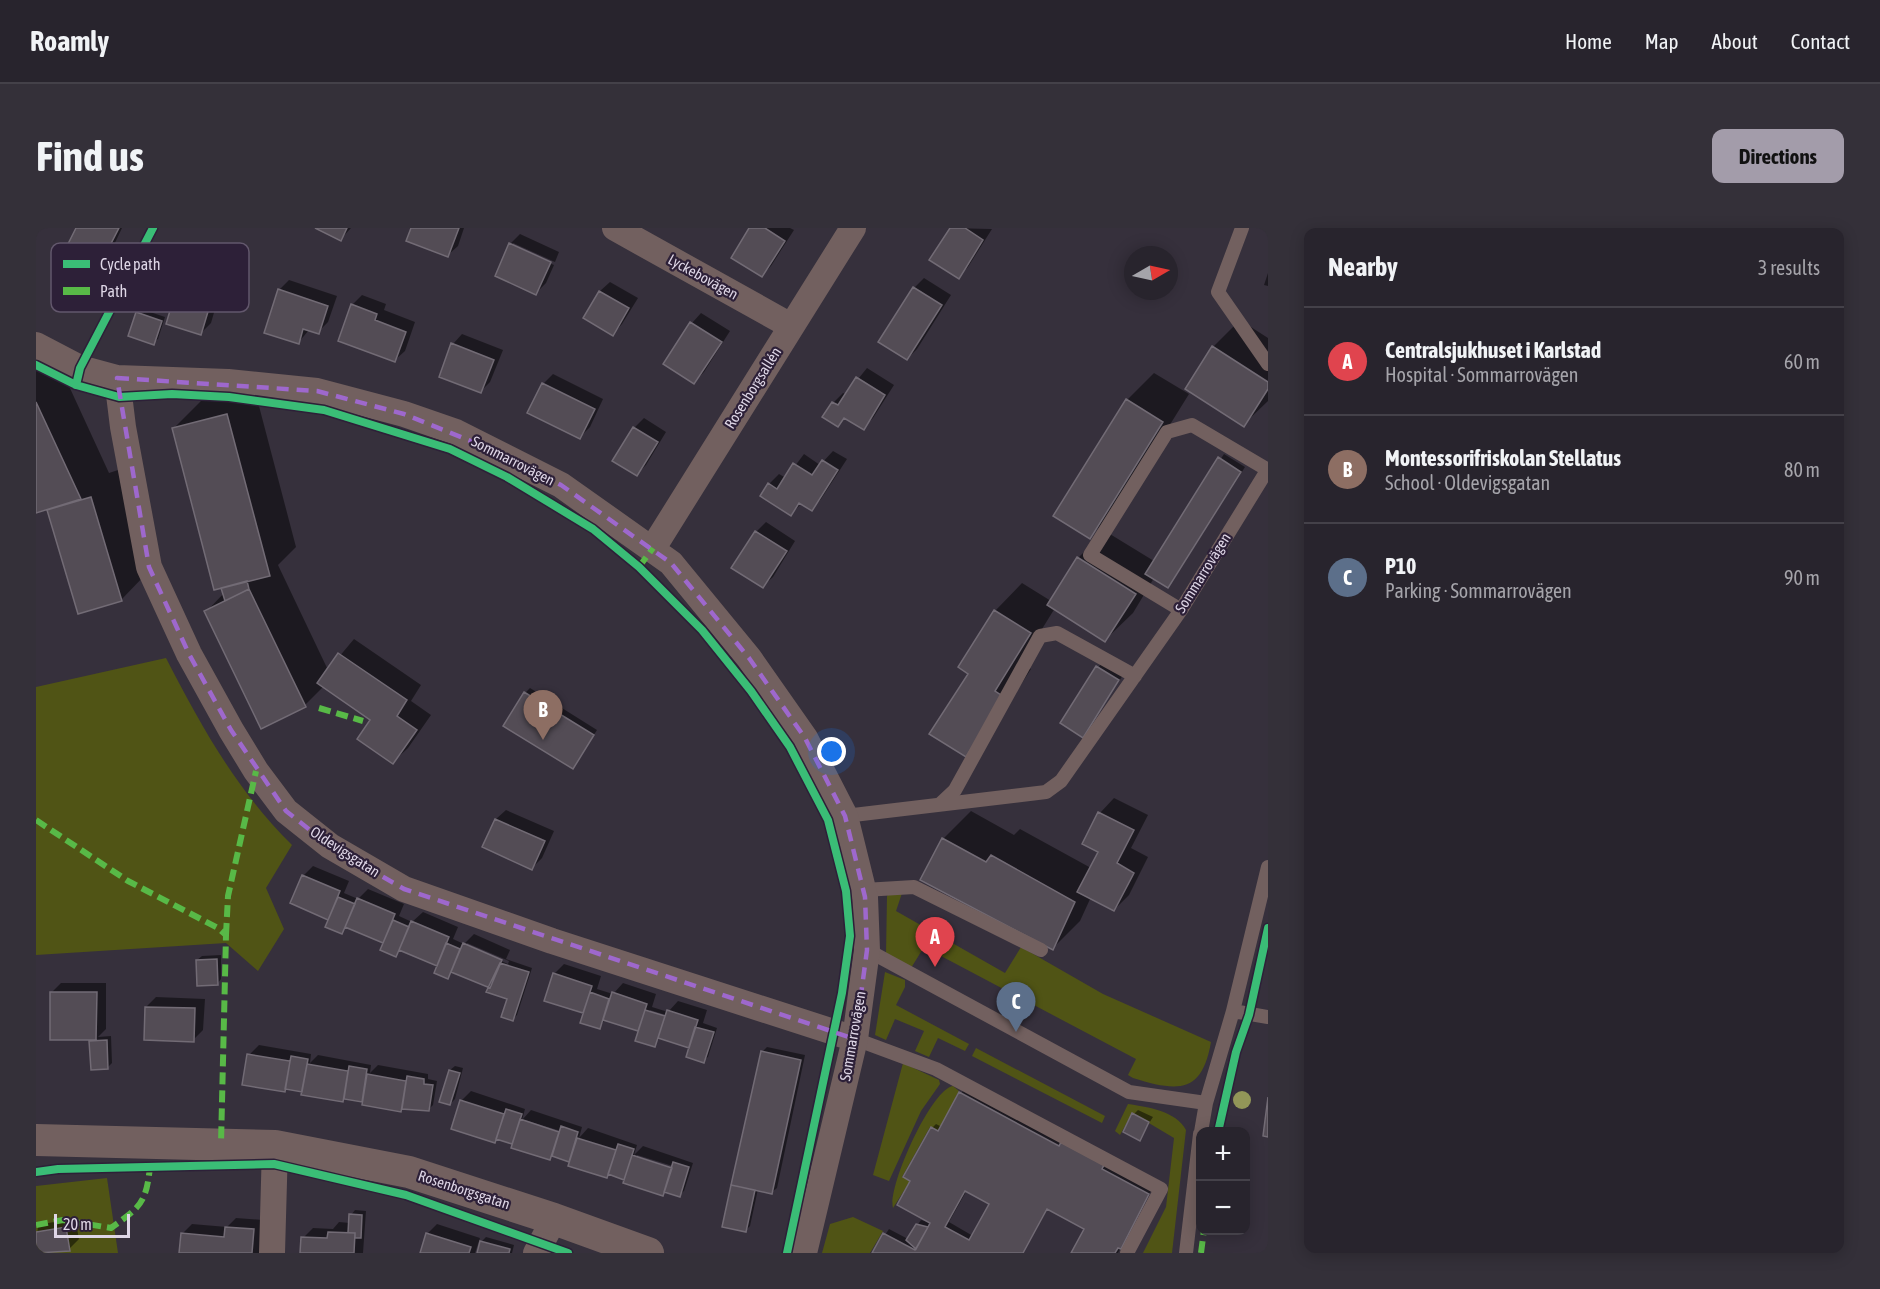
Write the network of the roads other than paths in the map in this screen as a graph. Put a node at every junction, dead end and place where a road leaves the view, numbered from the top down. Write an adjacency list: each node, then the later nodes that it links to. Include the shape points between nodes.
1 (615, 228): 4 (street, Lyckebovägen)
2 (853, 228): 4 (street, Rosenborgsallén)
3 (1242, 228): 6 (lane, via 1218,292)
4 (791, 326): 9 (street, Rosenborgsallén)
5 (36, 345): 7 (street, Sommarrovägen, via 81,368)
6 (1268, 364)
7 (117, 378): 9 (street, Sommarrovägen, via 228,382 317,391 404,414 456,432 561,485); 20 (street, Oldevigsgatan, via 149,567 205,683 256,771 286,811 330,846 404,889)
8 (1268, 469): 10 (lane, Sommarrovägen); 10 (lane, via 1191,425 1167,432 1090,555)
9 (653, 548): 13 (street, Sommarrovägen, via 671,563 749,658 805,738)
10 (1181, 610): 11 (lane, Sommarrovägen)
11 (1136, 676): 12 (lane, Sommarrovägen, via 1073,766 1046,792); 12 (lane, via 1057,633 1040,636 955,790)
12 (939, 805): 13 (lane, Sommarrovägen)
13 (845, 816): 15 (street, Sommarrovägen)
14 (1268, 867): 18 (lane)
15 (864, 890): 16 (street, Sommarrovägen); 17 (lane, via 914,886)
16 (867, 950): 20 (street, Sommarrovägen); 21 (lane, via 1129,1092)
17 (1041, 950)
18 (1233, 1011): 19 (lane); 21 (lane)
19 (1268, 1017)
20 (855, 1039): 30 (street, Sommarrovägen); 31 (lane, via 936,1069 1161,1189)
21 (1206, 1103): 22 (lane)
22 (1202, 1127)
23 (36, 1140): 24 (street, Rosenborgsgatan)
24 (275, 1146): 26 (street, Rosenborgsgatan, via 409,1172); 27 (street)
25 (1196, 1173): 32 (lane)
26 (554, 1219): 28 (street); 29 (street, Rosenborgsgatan)
27 (272, 1253)
28 (536, 1253)
29 (648, 1253)
30 (804, 1253)
31 (1127, 1253)
32 (1186, 1253)

